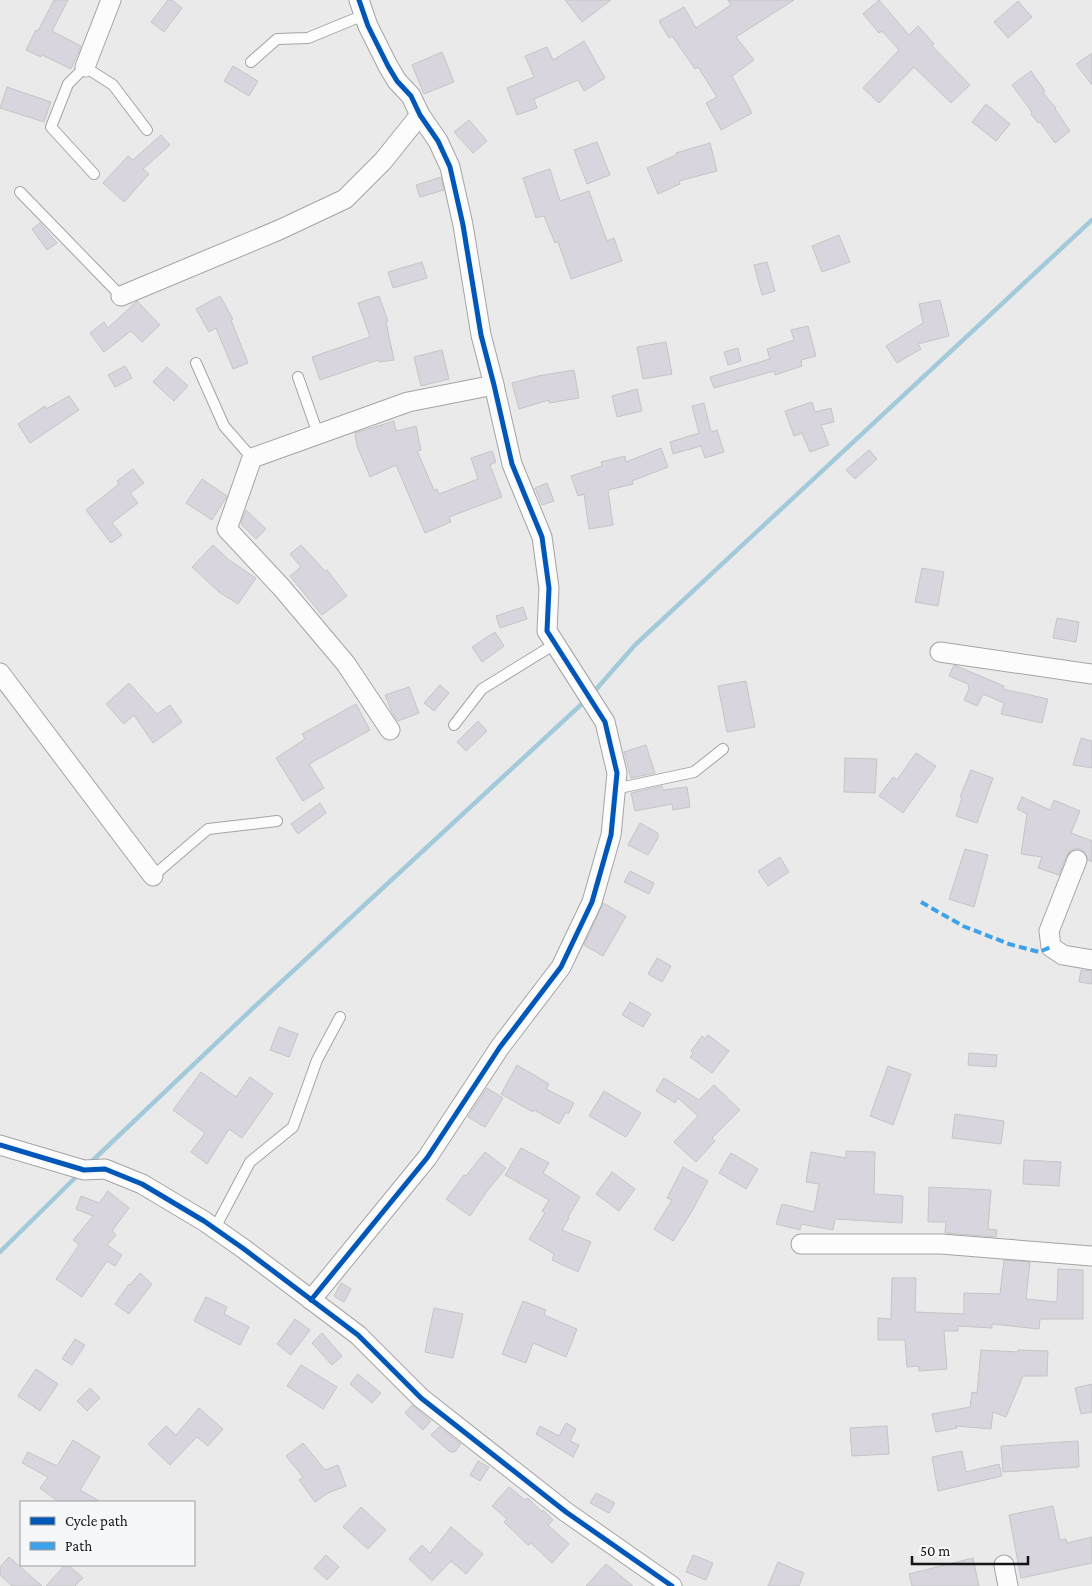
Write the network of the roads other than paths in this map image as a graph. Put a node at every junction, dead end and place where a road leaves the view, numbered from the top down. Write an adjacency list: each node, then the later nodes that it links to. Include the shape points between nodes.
1 (111, 0): 4 (street)
2 (362, 7): 3 (lane, via 308,38 277,39); 5 (street, via 388,66 411,96)
3 (251, 62)
4 (85, 67): 6 (lane, via 113,85); 7 (lane, via 68,84 51,127)
5 (420, 115): 9 (street, via 383,161 345,199); 12 (street, via 450,167 481,335)
6 (147, 130)
7 (94, 174)
8 (20, 192): 9 (lane)
9 (121, 296)
10 (196, 363): 14 (lane, via 224,426)
11 (298, 377): 13 (lane)
12 (494, 385): 13 (street, via 408,402); 15 (street, via 512,464 542,537 549,588 547,631)
13 (318, 434): 14 (street)
14 (252, 458): 20 (street, via 227,529 346,664)
15 (555, 644): 19 (lane, via 482,689); 22 (street, via 605,722 617,773)
16 (940, 652): 18 (street)
17 (0, 673): 25 (street)
18 (1092, 674)
19 (454, 725)
20 (390, 730)
21 (723, 749): 22 (lane, via 694,772)
22 (615, 789): 32 (street, via 611,835 592,902 561,967 500,1047 427,1158)
23 (278, 821): 25 (lane, via 208,829)
24 (1077, 860): 26 (street, via 1049,931 1051,947 1063,955)
25 (153, 876)
26 (1092, 960)
27 (340, 1017): 29 (lane, via 317,1060 294,1127 250,1162)
28 (0, 1145): 29 (street, via 84,1170 104,1169 142,1184)
29 (215, 1228): 32 (street)
30 (801, 1244): 31 (street, via 941,1244)
31 (1092, 1256)
32 (311, 1300): 34 (street, via 358,1335 421,1398 566,1512)
33 (1004, 1566): 35 (street)
34 (672, 1586)
35 (1008, 1586)

